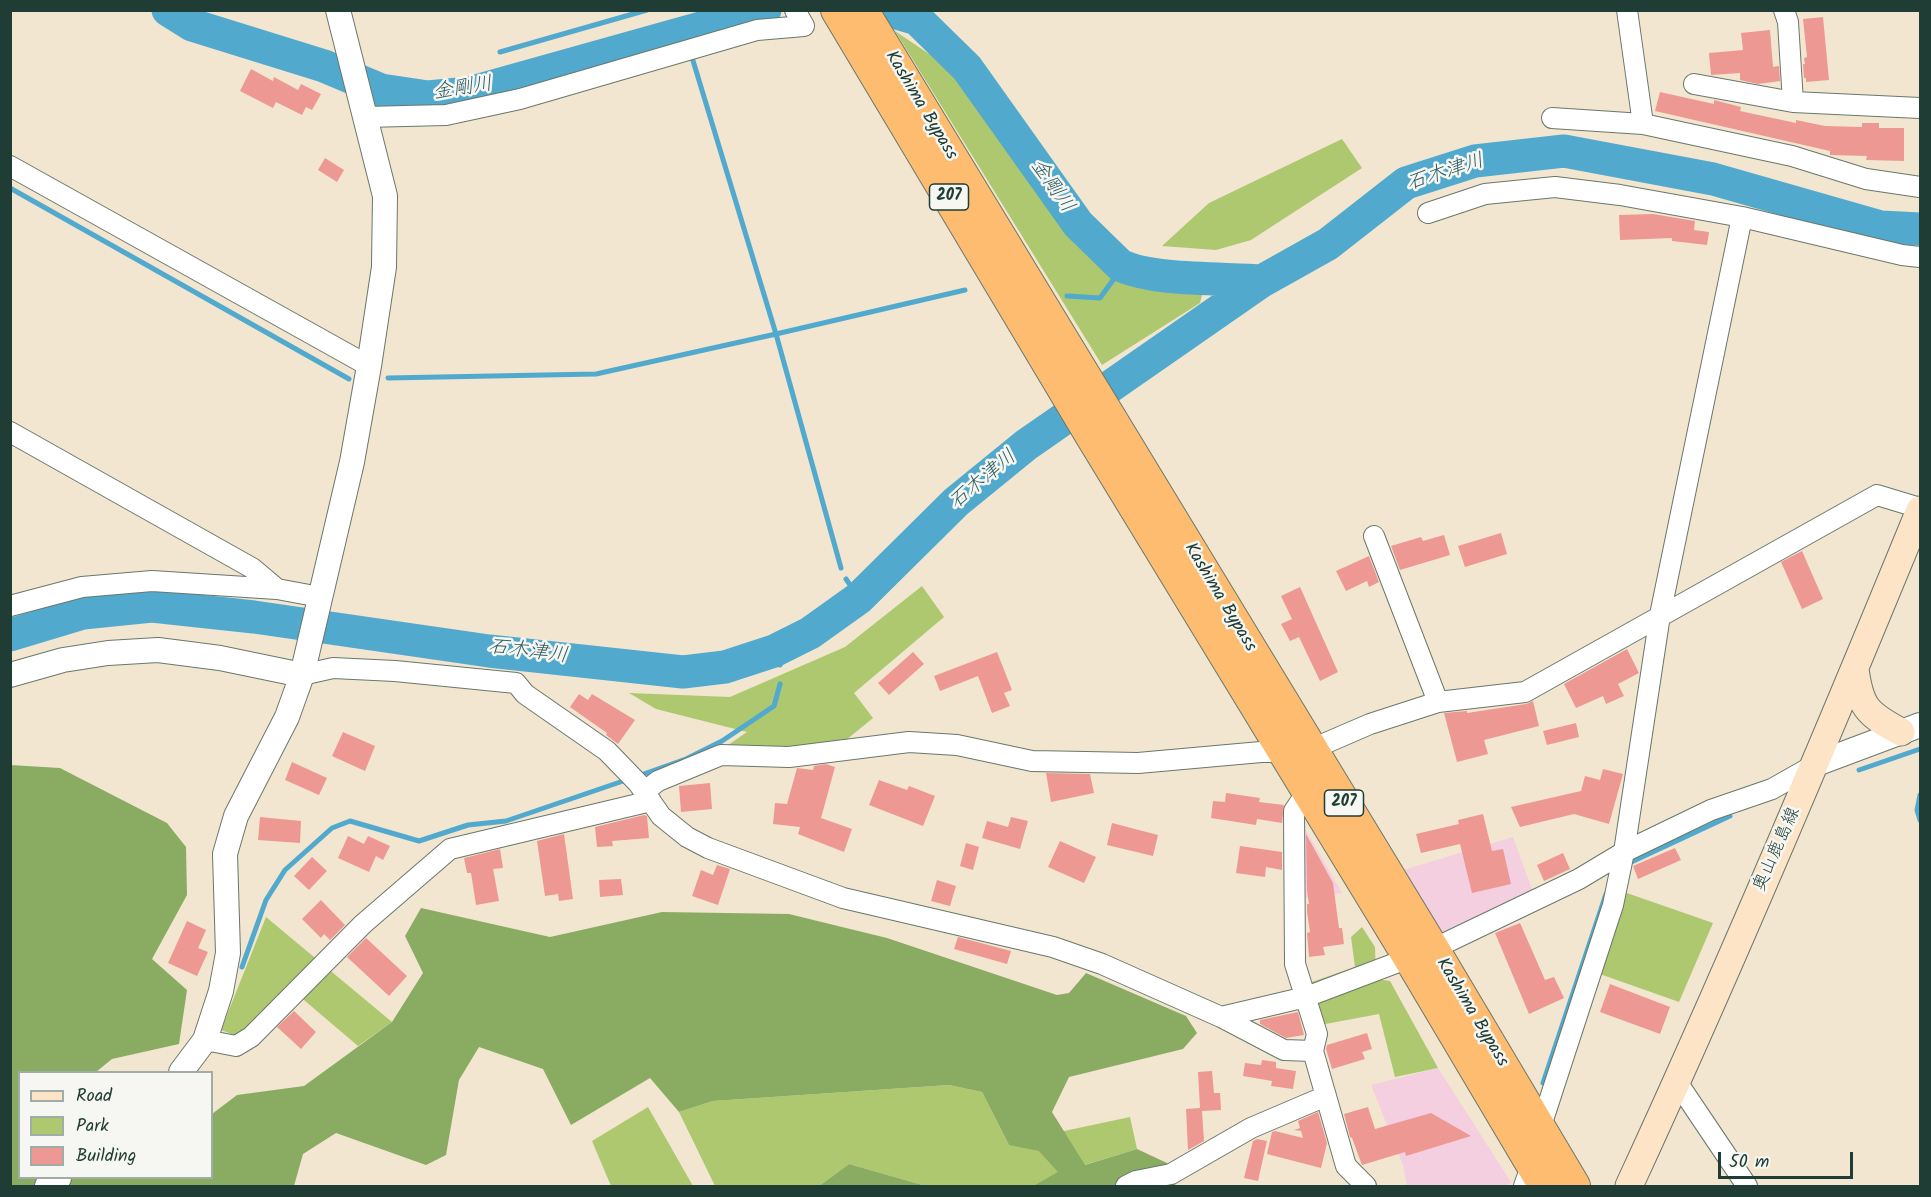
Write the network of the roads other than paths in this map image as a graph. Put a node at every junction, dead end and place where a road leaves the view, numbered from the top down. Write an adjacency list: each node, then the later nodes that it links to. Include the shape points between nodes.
1 (338, 10): 9 (street)
2 (1627, 10): 11 (street)
3 (1784, 10): 7 (street)
4 (800, 18): 9 (street, via 520,99 446,115)
5 (854, 19): 30 (highway, Kashima Bypass / 207)
6 (1694, 84): 7 (street)
7 (1793, 102): 8 (street)
8 (1920, 108)
9 (363, 109): 17 (street, via 385,196 384,267)
10 (1552, 118): 11 (street)
11 (1643, 124): 13 (street, via 1792,156 1866,179)
12 (10, 165): 17 (street)
13 (1920, 187)
14 (1428, 213): 15 (street, via 1485,194 1555,188 1620,195)
15 (1742, 217): 16 (street); 24 (street)
16 (1920, 257)
17 (369, 366): 22 (street, via 352,462)
18 (10, 432): 21 (street, via 252,568)
19 (1920, 509): 24 (street, via 1877,495); 25 (main road, 奥山鹿島線)
20 (1374, 536): 28 (street)
21 (277, 589): 22 (street); 23 (street, via 152,580 82,587)
22 (320, 599): 27 (street)
23 (10, 606)
24 (1660, 615): 28 (street, via 1525,692); 34 (street)
25 (1855, 669): 29 (main road, via 1858,693 1867,708 1879,720); 31 (main road, 奥山鹿島線)
26 (10, 675): 27 (street, via 108,652 158,650)
27 (302, 675): 32 (street, via 333,668 516,683 525,694 607,751); 38 (street, via 287,717 236,816 225,854 228,952 221,991)
28 (1438, 702): 30 (street)
29 (1911, 729): 31 (street)
30 (1298, 750): 32 (street, via 1138,763 1032,761 957,745 909,742 789,757 721,755); 33 (highway, Kashima Bypass / 207); 35 (highway, Kashima Bypass / 207)
31 (1816, 764): 34 (street, via 1772,789 1711,810); 41 (main road, 奥山鹿島線)
32 (640, 786): 37 (street, via 662,816 708,848 843,898 1053,947 1102,964); 38 (street, via 450,849 363,924 251,1036 236,1046)
33 (1308, 790): 35 (highway, Kashima Bypass / 207); 36 (street, via 1294,811 1295,964)
34 (1621, 862): 35 (street); 43 (street, via 1613,905)
35 (1421, 953): 36 (street); 43 (highway, Kashima Bypass / 207); 45 (highway, Kashima Bypass / 207)
36 (1306, 997): 37 (street); 39 (street, via 1317,1034)
37 (1221, 1017): 39 (street, via 1284,1050)
38 (205, 1040): 40 (street)
39 (1313, 1051): 42 (street)
40 (182, 1071)
41 (1677, 1082): 50 (main road, 奥山鹿島線); 51 (street)
42 (1326, 1096): 44 (street); 46 (street, via 1251,1128 1171,1174)
43 (1540, 1129): 49 (highway, Kashima Bypass / 207)
44 (1346, 1167): 47 (street); 48 (street)
45 (1534, 1179)
46 (1126, 1186)
47 (1340, 1186)
48 (1366, 1186)
49 (1574, 1186)
50 (1629, 1186)
51 (1747, 1186)

